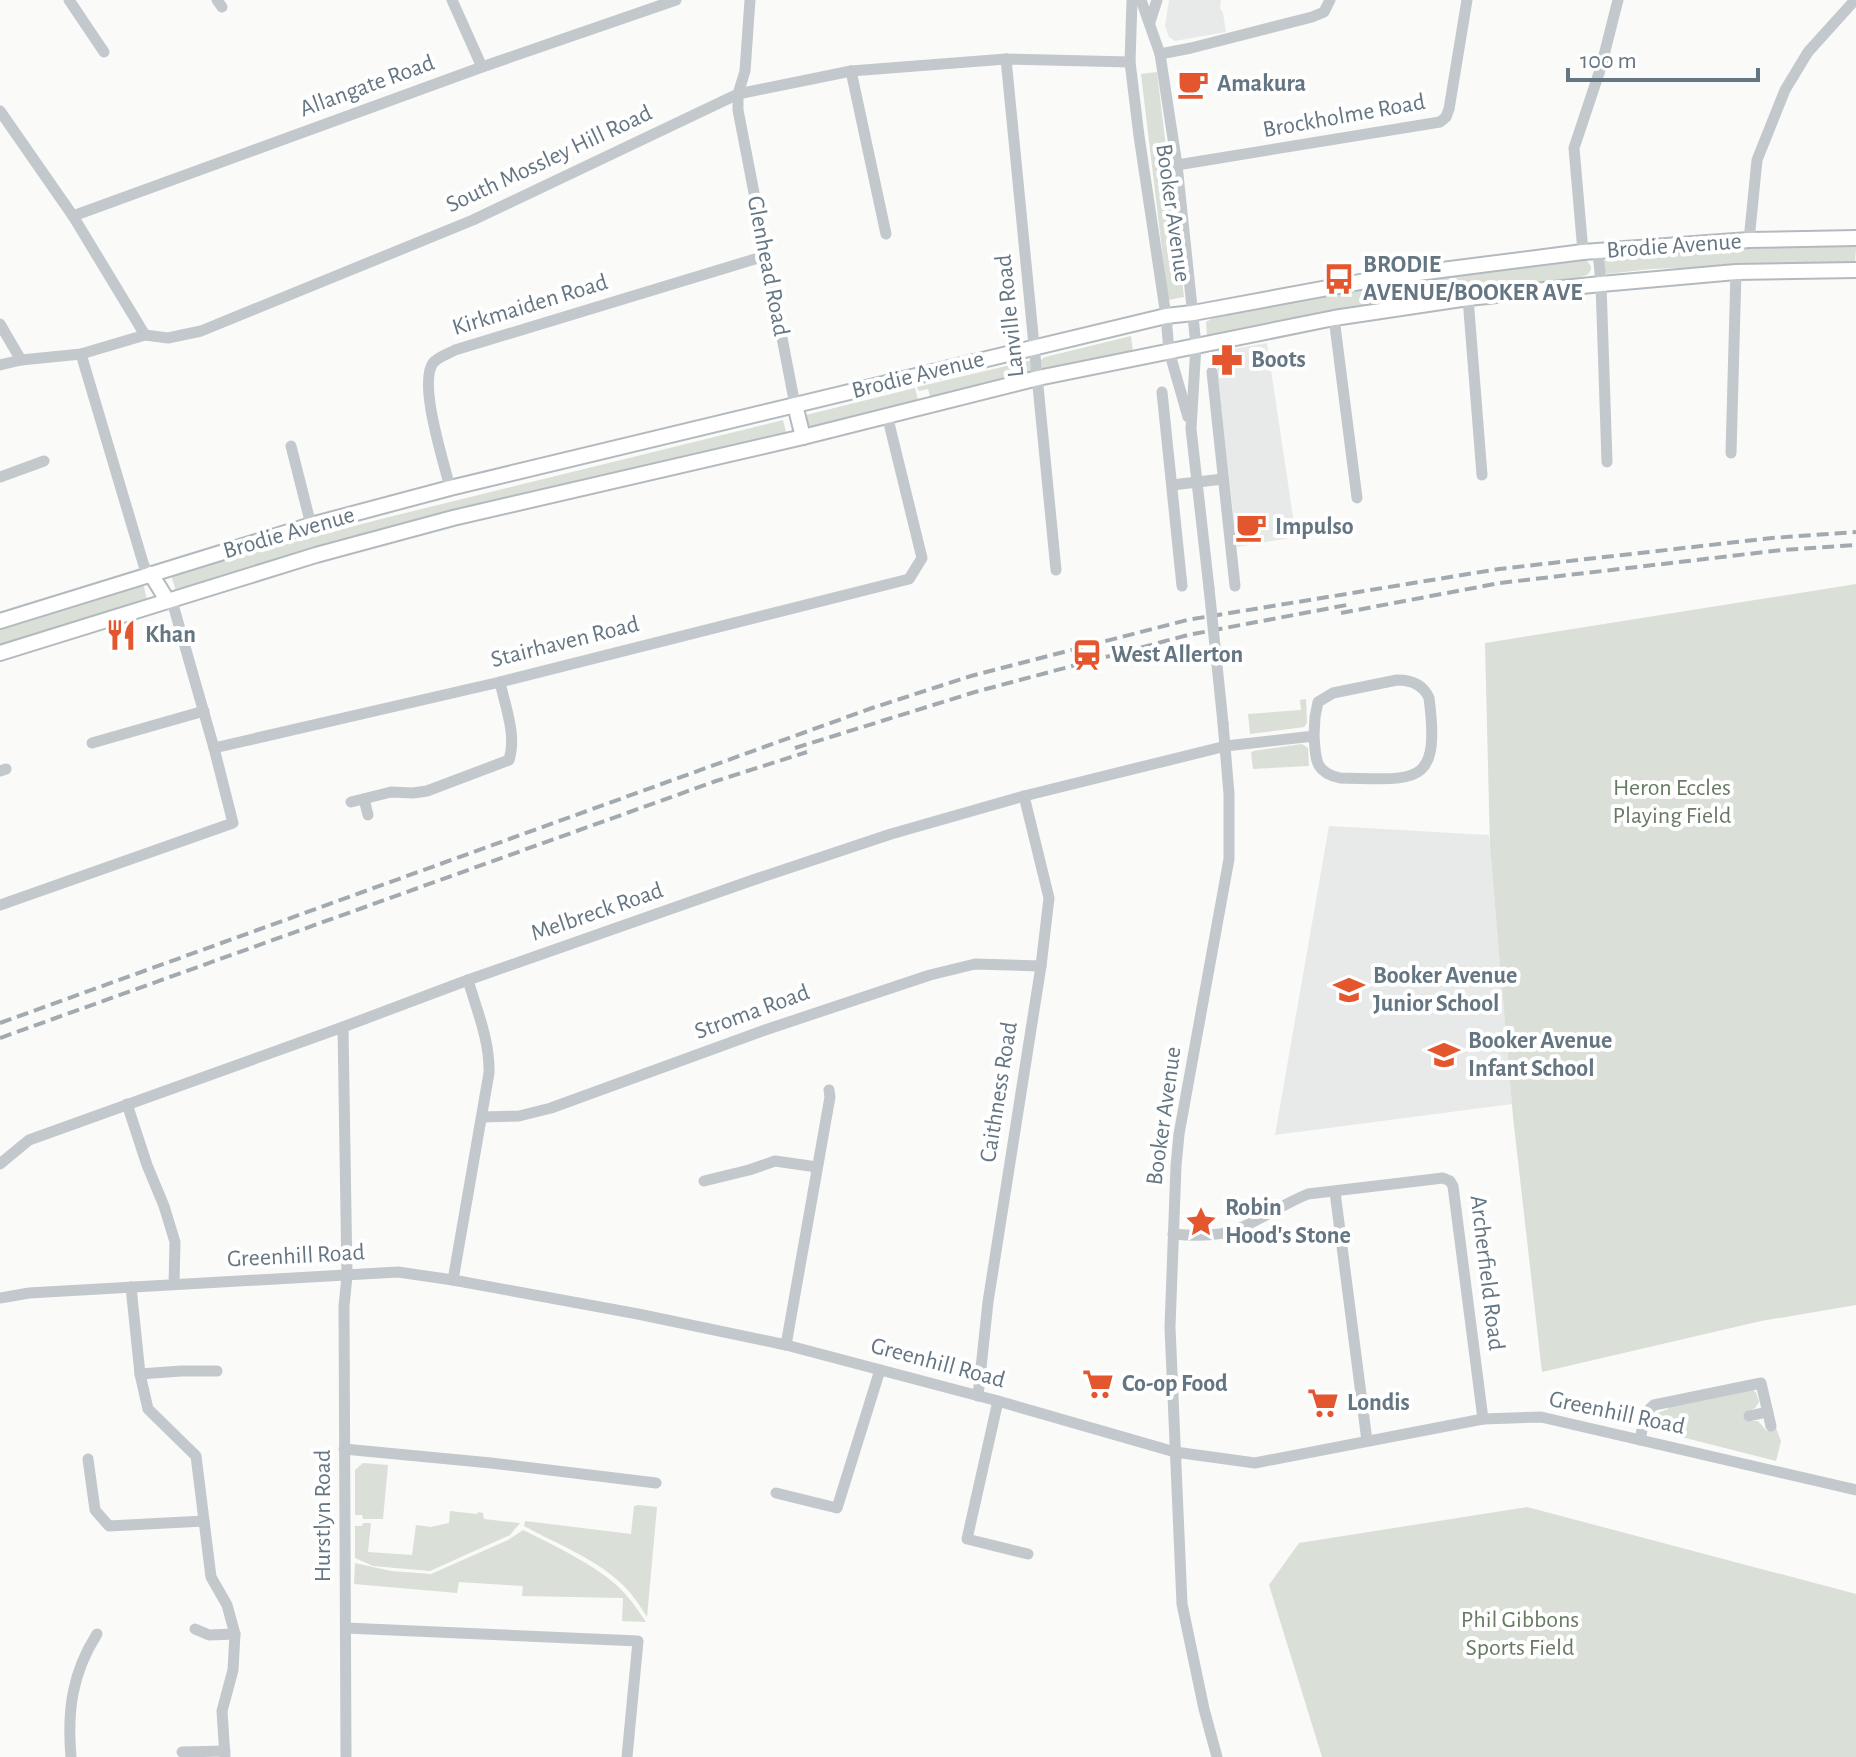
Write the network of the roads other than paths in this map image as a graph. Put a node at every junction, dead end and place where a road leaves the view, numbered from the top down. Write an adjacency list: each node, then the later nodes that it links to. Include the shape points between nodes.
1 (69, 0): 13 (street)
2 (452, 0): 17 (street)
3 (676, 0): 17 (street, Allangate Road)
4 (750, 0): 19 (street, Glenhead Road, via 745,71)
5 (1132, 0): 16 (street, Booker Avenue)
6 (1141, 0): 12 (street, Booker Avenue)
7 (1157, 0): 12 (street)
8 (1330, 0): 14 (street, via 1324,12 1312,17)
9 (1467, 0): 21 (street, Brockholme Road, via 1449,109 1440,122)
10 (1618, 0): 26 (street, via 1574,148)
11 (1855, 0): 25 (street, via 1808,52 1785,90 1757,160)
12 (1150, 23): 14 (street, Booker Avenue)
13 (104, 52)
14 (1160, 54): 21 (street, Booker Avenue)
15 (1006, 59): 16 (street, South Mossley Hill Road); 18 (street, South Mossley Hill Road); 38 (street, Lanville Road)
16 (1130, 62): 33 (street, Booker Avenue)
17 (482, 67): 22 (street, Allangate Road)
18 (851, 71): 19 (street, South Mossley Hill Road); 23 (street)
19 (738, 94): 27 (street, Glenhead Road); 36 (street, South Mossley Hill Road, via 473,220 263,306 201,331 168,338)
20 (0, 111): 22 (street)
21 (1177, 165): 32 (street, Booker Avenue)
22 (73, 216): 36 (street)
23 (886, 234)
24 (1856, 238): 25 (street, Brodie Avenue)
25 (1749, 240): 26 (street, Brodie Avenue)
26 (1590, 252): 30 (street); 32 (street, Brodie Avenue, via 1387,277)
27 (765, 256): 48 (street, Glenhead Road); 61 (street, Kirkmaiden Road, via 455,350 434,361 427,377 429,400)
28 (1856, 270): 29 (street, Brodie Avenue)
29 (1736, 272): 30 (street, Brodie Avenue); 53 (street)
30 (1601, 284): 31 (street, Brodie Avenue); 55 (street)
31 (1468, 298): 34 (street, Brodie Avenue); 56 (street)
32 (1193, 313): 33 (street, Brodie Avenue); 37 (street, Booker Avenue)
33 (1166, 316): 38 (street, Brodie Avenue); 39 (street, Booker Avenue)
34 (1334, 318): 37 (street, Brodie Avenue); 62 (street)
35 (0, 324): 41 (street)
36 (145, 335): 40 (street, South Mossley Hill Road)
37 (1196, 345): 39 (street, Brodie Avenue); 46 (street, Booker Avenue)
38 (1036, 346): 44 (street, Lanville Road); 48 (street, Brodie Avenue)
39 (1169, 351): 44 (street, Brodie Avenue); 50 (street, Booker Avenue)
40 (81, 354): 41 (street, South Mossley Hill Road); 65 (street, via 144,566)
41 (21, 360): 42 (street, South Mossley Hill Road)
42 (0, 365)
43 (1212, 372): 45 (street)
44 (1038, 378): 49 (street, Brodie Avenue); 64 (street, Lanville Road)
45 (1213, 386): 46 (street); 58 (street)
46 (1193, 388): 50 (street, Booker Avenue)
47 (1162, 392): 60 (street)
48 (795, 405): 51 (street, Glenhead Road); 61 (street, Brodie Avenue)
49 (887, 415): 51 (street, Brodie Avenue); 71 (street, Stairhaven Road, via 922,558 909,579)
50 (1191, 429): 59 (street, Booker Avenue)
51 (803, 437): 68 (street, Brodie Avenue, via 453,518)
52 (291, 446): 63 (street)
53 (1731, 453)
54 (44, 461): 57 (street)
55 (1607, 462)
56 (1482, 475)
57 (0, 477)
58 (1223, 479): 59 (street); 67 (street)
59 (1197, 481): 60 (street); 75 (street, Booker Avenue, bridge)
60 (1172, 485): 66 (street)
61 (450, 488): 63 (street, Brodie Avenue)
62 (1357, 498)
63 (311, 525): 65 (street, Brodie Avenue)
64 (1056, 570)
65 (151, 574): 68 (street); 69 (street, Brodie Avenue)
66 (1182, 586)
67 (1235, 586)
68 (167, 600): 70 (street, Brodie Avenue); 72 (street, via 174,608)
69 (0, 621)
70 (0, 653)
71 (500, 682): 76 (street, Stairhaven Road); 78 (street, via 512,736 509,760 427,791)
72 (204, 711): 74 (street); 76 (street)
73 (1314, 736): 73 (street, via 1318,702 1333,693 1406,680 1429,698 1431,755 1412,776 1331,776 1316,762); 75 (street, Melbreck Road)
74 (92, 743)
75 (1226, 746): 77 (street, Melbreck Road); 92 (street, Booker Avenue, via 1229,859 1179,1134)
76 (214, 748): 81 (street, via 233,823)
77 (1024, 796): 82 (street, Caithness Road, via 1049,898); 83 (street, Melbreck Road, via 891,834)
78 (364, 799): 79 (street); 80 (street)
79 (351, 802)
80 (368, 815)
81 (0, 905)
82 (1041, 966): 87 (street, Stroma Road, via 975,964 930,975 551,1108); 102 (street, Caithness Road)
83 (468, 980): 84 (street, Melbreck Road); 87 (street, via 489,1055)
84 (343, 1027): 86 (street, Melbreck Road); 93 (street, Hurstlyn Road)
85 (829, 1090): 89 (street)
86 (127, 1104): 88 (street, Melbreck Road, via 29,1140); 95 (street, via 175,1242)
87 (482, 1117): 94 (street)
88 (0, 1164)
89 (817, 1167): 90 (street, via 775,1161); 98 (street)
90 (704, 1181)
91 (1335, 1192): 92 (street, Archerfield Road, via 1308,1194 1236,1230); 106 (street, Archerfield Road, via 1443,1178 1452,1183); 109 (street)
92 (1173, 1234): 111 (street, Booker Avenue)
93 (347, 1276): 94 (street, Greenhill Road, via 398,1272); 95 (street, Greenhill Road); 110 (street, Hurstlyn Road)
94 (453, 1280): 98 (street, Greenhill Road)
95 (174, 1284): 96 (street, Greenhill Road)
96 (131, 1287): 97 (street, Greenhill Road); 101 (street)
97 (0, 1298)
98 (786, 1345): 99 (street, Greenhill Road)
99 (880, 1370): 102 (street, Greenhill Road); 115 (street, via 837,1508)
100 (217, 1371): 101 (street)
101 (140, 1374): 116 (street, via 148,1409 196,1456)
102 (978, 1396): 103 (street, Greenhill Road)
103 (998, 1401): 111 (street, Greenhill Road); 117 (street, via 967,1539)
104 (1767, 1412): 105 (street); 107 (street); 108 (street, via 1761,1383 1654,1405 1645,1416)
105 (1749, 1416)
106 (1483, 1419): 108 (street, Greenhill Road, via 1541,1417); 109 (street, Greenhill Road)
107 (1771, 1426)
108 (1640, 1440): 114 (street, Greenhill Road)
109 (1367, 1441): 111 (street, Greenhill Road, via 1255,1463)
110 (344, 1449): 113 (street); 118 (street, Hurstlyn Road)
111 (1175, 1452): 127 (street, Booker Avenue, via 1182,1604)
112 (88, 1459): 116 (street, via 95,1510 109,1526)
113 (656, 1483)
114 (1856, 1490)
115 (776, 1493)
116 (204, 1521): 121 (street, via 211,1577)
117 (1028, 1554)
118 (346, 1628): 125 (street, Hurstlyn Road); 126 (street, via 638,1641)
119 (195, 1629): 121 (street, via 209,1635)
120 (97, 1634): 124 (street, via 75,1683 68,1729)
121 (235, 1634): 123 (street, via 233,1670 222,1711)
122 (182, 1752): 123 (street)
123 (225, 1754)
124 (71, 1757)
125 (346, 1757)
126 (627, 1757)
127 (1217, 1757)

